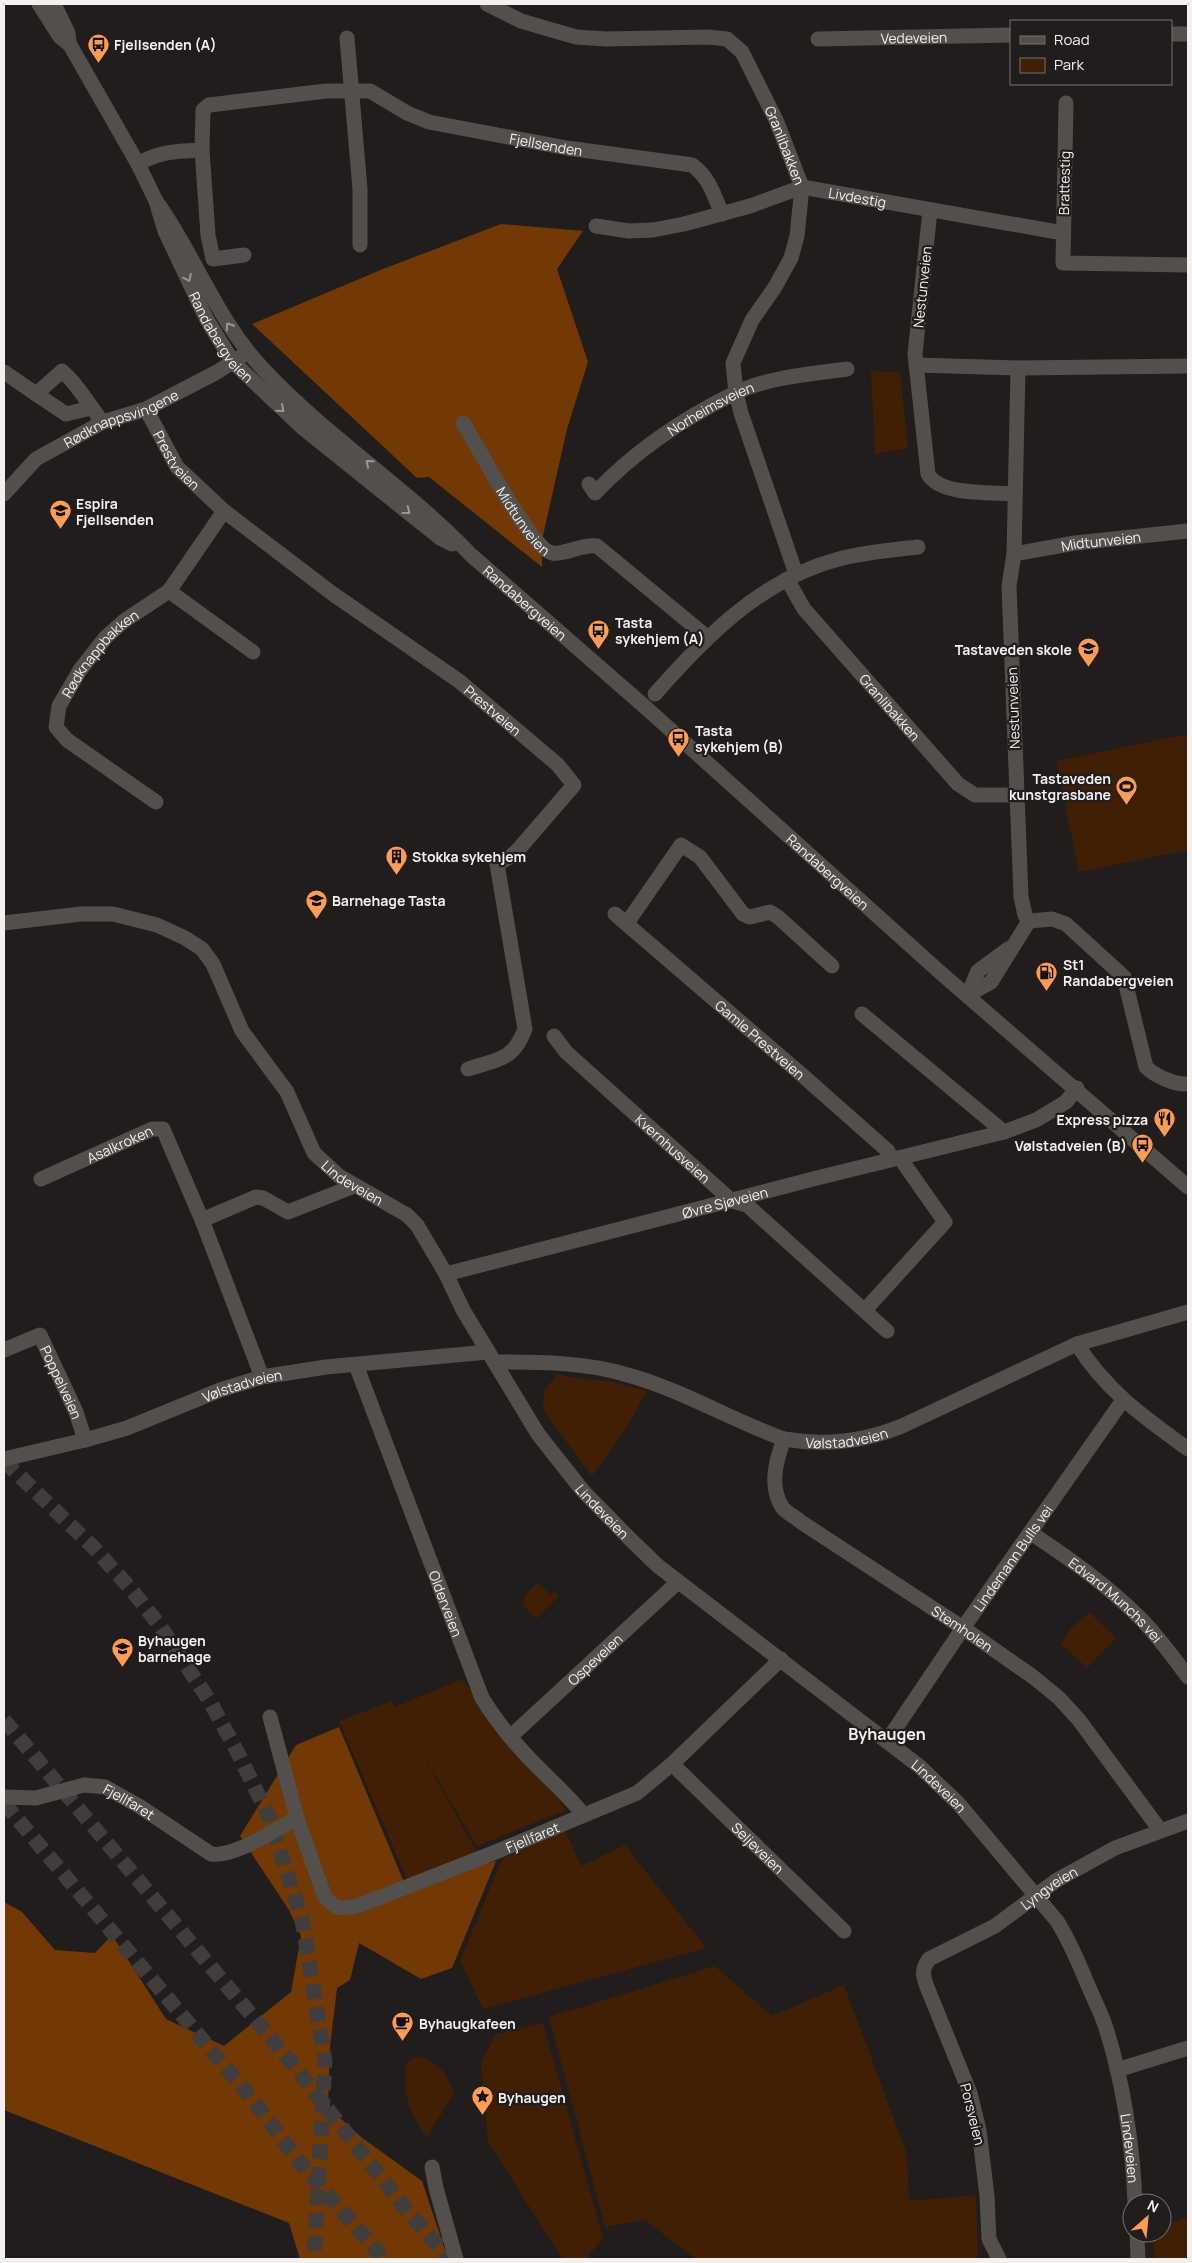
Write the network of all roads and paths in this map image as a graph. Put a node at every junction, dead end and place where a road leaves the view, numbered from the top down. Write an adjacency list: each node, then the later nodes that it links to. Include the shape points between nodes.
1 (39, 4): 9 (street, Randabergveien, via 60,37)
2 (54, 4): 9 (street, Randabergveien, via 68,32)
3 (486, 4): 14 (street, Granlibakken, via 521,21 576,37 606,40 727,39 742,52 756,78)
4 (1172, 34): 5 (street)
5 (1188, 34)
6 (1010, 36): 8 (street, Vedeveien)
7 (347, 38): 10 (street)
8 (818, 38)
9 (70, 45): 13 (street, Randabergveien)
10 (351, 90): 12 (street, Fjellsenden, via 209,105 203,110); 17 (street, Fjellsenden, via 370,91 429,122 567,148 692,165 709,182); 20 (street, via 360,189)
11 (1066, 103): 19 (street, Brattestig)
12 (202, 150): 13 (street, via 162,152); 21 (street, via 208,235 213,259)
13 (138, 164): 15 (street, Randabergveien)
14 (802, 186): 16 (street, Livdestig); 17 (street, Livdestig); 30 (street, Granlibakken, via 797,236 791,258 743,337 733,363)
15 (156, 201): 23 (street, Randabergveien, one-way to 15, via 220,312 174,227); 24 (street, Randabergveien, one-way to 24, via 165,231 207,320)
16 (930, 210): 19 (street, Livdestig); 25 (street, Nestunveien)
17 (722, 214): 18 (street, Livdestig, via 653,230 629,231)
18 (596, 226)
19 (1063, 233): 22 (street, Brattestig, via 1063,263)
20 (360, 245)
21 (244, 255)
22 (1188, 265)
23 (248, 352): 24 (street, Rødknappsvingene); 42 (street, Randabergveien, one-way to 23, via 284,389)
24 (233, 362): 33 (street, Rødknappsvingene); 42 (street, Randabergveien, one-way to 42, via 342,460 440,538)
25 (916, 365): 27 (street); 38 (street, Nestunveien, via 930,479 948,489)
26 (1188, 366): 27 (street)
27 (1018, 368): 38 (street, Nestunveien)
28 (847, 369): 30 (street, Norheimsveien, via 794,376)
29 (4, 372): 31 (street)
30 (736, 393): 36 (street, Norheimsveien, via 649,445); 44 (street, Granlibakken)
31 (36, 394): 32 (street, via 66,414); 32 (street, via 62,370 76,382)
32 (91, 408): 34 (street)
33 (146, 409): 34 (street, Rødknappsvingene); 39 (street, Prestveien, via 178,467)
34 (103, 422): 37 (street, Rødknappsvingene, via 36,458)
35 (463, 424): 46 (street, Midtunveien, via 537,544 551,552 597,546)
36 (592, 489)
37 (4, 494)
38 (1015, 494): 43 (street, Nestunveien)
39 (224, 511): 45 (street, Rødknappbakken); 57 (street, Prestveien, via 326,588 459,681 558,765 574,784 518,851 497,864 525,1029 519,1046 507,1057)
40 (1188, 531): 43 (street, Midtunveien, via 1075,543)
41 (918, 547): 44 (street, via 840,558)
42 (471, 554): 54 (street, Randabergveien)
43 (1014, 554): 49 (street, Nestunveien, via 1009,586)
44 (792, 576): 46 (street, via 758,595); 49 (street, Granlibakken, via 804,609 958,784 975,795)
45 (169, 591): 47 (street); 50 (street, Rødknappbakken, via 106,637 70,686 59,706 56,727 67,740)
46 (707, 637): 48 (street)
47 (253, 652)
48 (655, 694)
49 (1016, 794): 51 (street, Nestunveien, via 1022,897)
50 (156, 802)
51 (1029, 921): 54 (street, via 1013,945 978,971); 58 (street, via 1052,920 1066,924 1124,978 1146,1067 1172,1082)
52 (4, 922): 63 (street, Lindeveien, via 113,914 157,925 202,949 213,964 242,1031 287,1092 314,1153 327,1167)
53 (832, 966): 61 (street, Gamle Prestveien, via 770,912 750,917 743,914 700,857 681,845 621,918)
54 (968, 996): 59 (street, Randabergveien)
55 (862, 1014): 60 (street)
56 (554, 1036): 65 (street, Kvernhusveien, via 566,1052)
57 (468, 1069)
58 (1188, 1084)
59 (1077, 1088): 60 (street, Øvre Sjøveien, via 1066,1102 1036,1120); 64 (street, Randabergveien)
60 (1004, 1132): 61 (street, Øvre Sjøveien)
61 (896, 1159): 65 (street, Øvre Sjøveien); 68 (street, Gamle Prestveien, via 945,1222)
62 (41, 1179): 66 (street, Asalkroken, via 160,1128)
63 (354, 1186): 66 (street, via 288,1212 256,1197); 67 (street, Lindeveien, via 412,1219)
64 (1188, 1187)
65 (732, 1201): 67 (street, Øvre Sjøveien); 68 (street, Kvernhusveien, via 747,1205)
66 (202, 1220): 75 (street, Asalkroken)
67 (446, 1274): 73 (street, Lindeveien)
68 (865, 1310): 70 (street, Kvernhusveien)
69 (1188, 1312): 71 (street, Vølstadveien)
70 (888, 1331)
71 (1077, 1344): 76 (street, via 1091,1368); 77 (street, Vølstadveien, via 881,1435 846,1442)
72 (4, 1350): 78 (street, Poppelveien, via 40,1335 76,1412)
73 (492, 1357): 74 (street, Vølstadveien); 77 (street, Vølstadveien, via 582,1365 628,1375); 82 (street, Lindeveien, via 538,1434 583,1491 628,1538)
74 (356, 1365): 75 (street, Vølstadveien); 87 (street, Olderveien, via 474,1680 494,1717)
75 (262, 1377): 78 (street, Vølstadveien, via 220,1390 127,1428)
76 (1123, 1400): 79 (street, via 1154,1426); 81 (street, Lindemann Bulls vei)
77 (784, 1439): 83 (street, Stemholen, via 777,1458 774,1482 783,1507)
78 (85, 1440): 80 (street, Vølstadveien)
79 (1187, 1447)
80 (4, 1459)
81 (1031, 1533): 83 (street, Lindemann Bulls vei); 85 (street, Edvard Munchs vei, via 1114,1594 1157,1637)
82 (678, 1582): 84 (street, Lindeveien); 87 (street, Ospeveien)
83 (963, 1628): 88 (street, Lindemann Bulls vei); 94 (street, Stemholen, via 1059,1698 1079,1720)
84 (781, 1660): 88 (street, Lindeveien); 89 (street, Fjellfaret)
85 (1188, 1677)
86 (270, 1717): 92 (street, Fjellfaret)
87 (510, 1737): 91 (street, Olderveien)
88 (887, 1741): 95 (street, Lindeveien, via 958,1803)
89 (672, 1764): 91 (street, Fjellfaret, via 637,1792); 96 (street, Seljeveien)
90 (4, 1797): 92 (street, Fjellfaret, via 36,1798 84,1785 105,1787 217,1855 249,1843)
91 (583, 1814): 92 (street, Fjellfaret, via 498,1851 345,1909 331,1904 324,1895)
92 (297, 1818)
93 (1188, 1821): 94 (street, Lyngveien)
94 (1160, 1830): 95 (street, Lyngveien, via 1101,1856 1057,1880)
95 (1037, 1896): 97 (street, Lyngveien, via 996,1926 928,1959); 99 (street, Lindeveien, via 1066,1936 1105,2025)
96 (844, 1931)
97 (922, 1974): 104 (street, Porsveien, via 970,2093 979,2130 989,2239)
98 (1188, 2048): 99 (street)
99 (1117, 2070): 101 (street, Lindeveien)
100 (432, 2167): 103 (street)
101 (1134, 2193)
102 (1137, 2243): 105 (street)
103 (456, 2259)
104 (999, 2259)
105 (1138, 2259)

